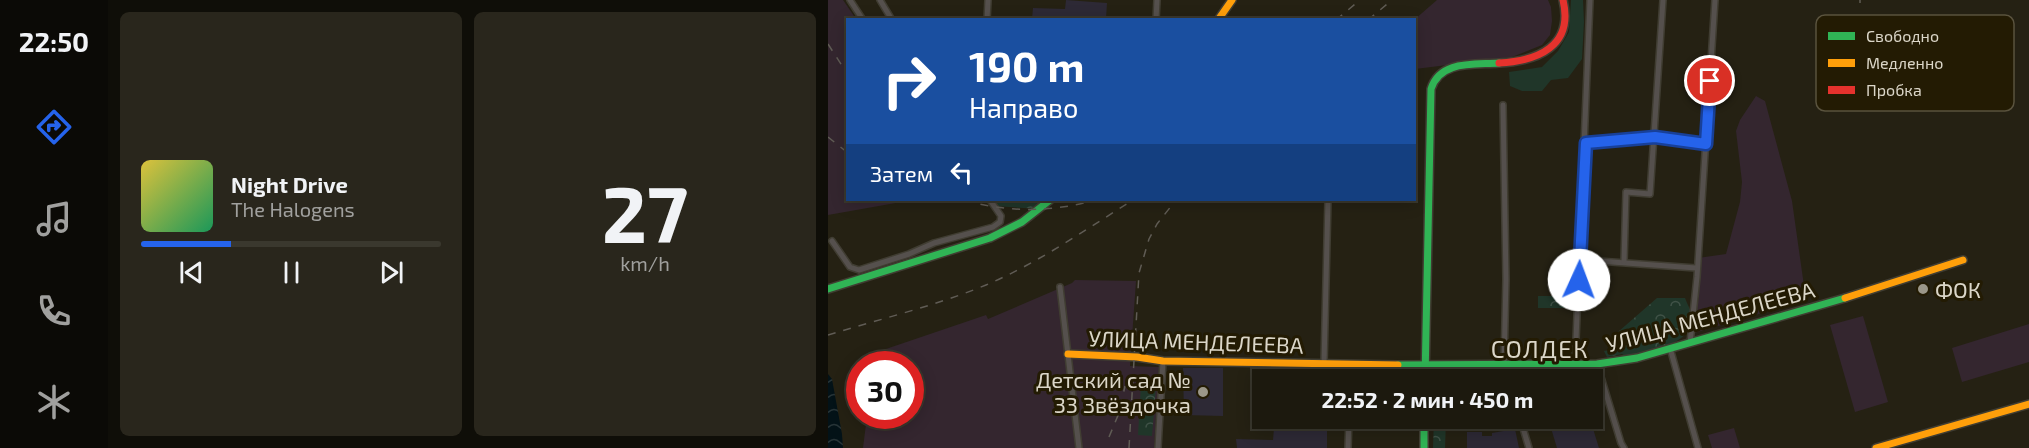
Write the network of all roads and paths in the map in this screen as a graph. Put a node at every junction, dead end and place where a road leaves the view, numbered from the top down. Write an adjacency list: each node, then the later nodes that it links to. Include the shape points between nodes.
1 (850, 0): 10 (street)
2 (880, 0): 11 (street)
3 (988, 0): 12 (street)
4 (1157, 0): 13 (street)
5 (1232, 0): 14 (street)
6 (1563, 0): 38 (street, via 1566,19 1562,32 1543,54 1512,62 1444,69 1431,89)
7 (1590, 0): 17 (street)
8 (1663, 0): 16 (street)
9 (1715, 0): 18 (street)
10 (862, 18)
11 (891, 18)
12 (987, 18)
13 (1156, 18)
14 (1219, 18)
15 (1503, 105): 34 (street)
16 (1655, 137): 17 (street); 18 (street); 25 (street, via 1650,194 1626,192)
17 (1586, 143): 23 (street)
18 (1706, 144): 26 (street)
19 (991, 201): 22 (street, via 1001,219 993,227 858,270 850,267)
20 (1049, 201): 28 (street, via 1003,232)
21 (1328, 201): 33 (street, УЛИЦА МЕНДЕЛЕЕВА)
22 (831, 241)
23 (1579, 257): 25 (street); 35 (street)
24 (1964, 260): 29 (street, УЛИЦА МЕНДЕЛЕЕВА)
25 (1624, 262): 26 (street)
26 (1696, 268): 29 (street)
27 (1060, 287): 31 (street)
28 (828, 289)
29 (1690, 343): 30 (street, УЛИЦА МЕНДЕЛЕЕВА)
30 (1670, 348): 36 (street, УЛИЦА МЕНДЕЛЕЕВА); 51 (street)
31 (1068, 354): 32 (street, УЛИЦА МЕНДЕЛЕЕВА); 45 (street)
32 (1163, 361): 33 (street, УЛИЦА МЕНДЕЛЕЕВА); 46 (street)
33 (1324, 364): 37 (street, УЛИЦА МЕНДЕЛЕЕВА)
34 (1504, 364): 35 (street, УЛИЦА МЕНДЕЛЕЕВА); 38 (street, УЛИЦА МЕНДЕЛЕЕВА); 40 (street)
35 (1575, 364): 36 (street, УЛИЦА МЕНДЕЛЕЕВА)
36 (1597, 364): 50 (street)
37 (1351, 365): 38 (street, УЛИЦА МЕНДЕЛЕЕВА); 39 (street)
38 (1425, 366)
39 (1351, 369)
40 (1506, 369)
41 (2029, 404): 52 (street)
42 (1349, 429): 47 (street)
43 (1424, 429): 48 (street)
44 (1523, 429): 49 (street)
45 (1079, 448)
46 (1158, 448)
47 (1348, 448)
48 (1424, 448)
49 (1529, 448)
50 (1624, 448)
51 (1698, 448)
52 (1876, 448)

